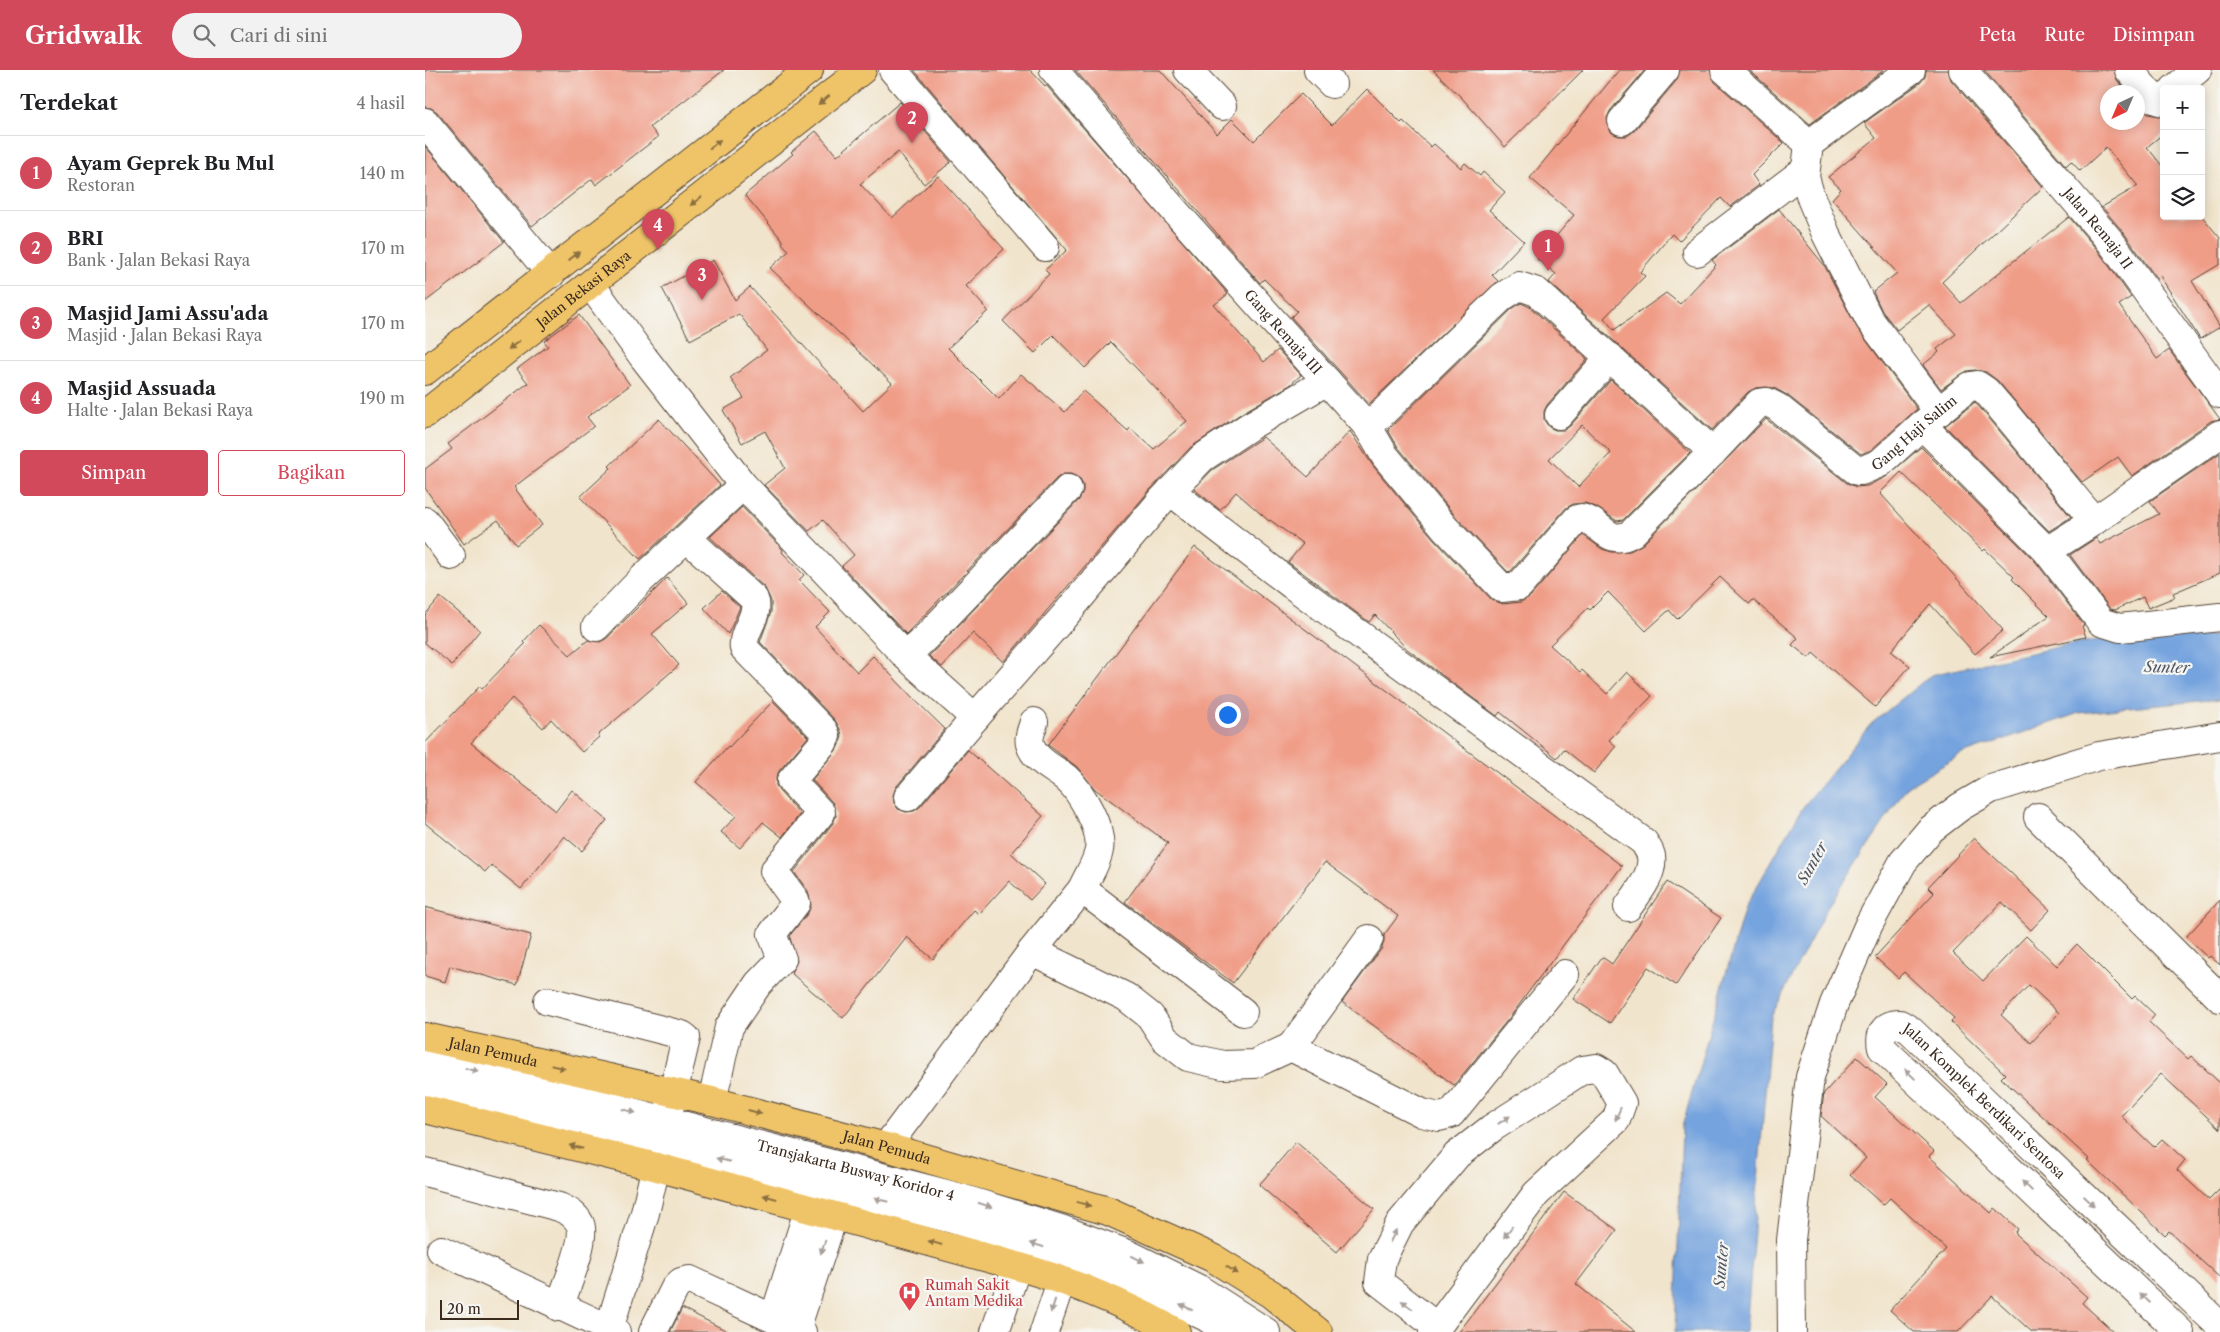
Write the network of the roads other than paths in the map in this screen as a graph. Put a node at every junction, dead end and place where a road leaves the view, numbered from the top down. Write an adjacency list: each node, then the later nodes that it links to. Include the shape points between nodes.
1 (809, 70): 21 (main road, one-way to 1)
2 (862, 70): 22 (main road, Jalan Bekasi Raya, one-way to 22)
3 (893, 70): 19 (street)
4 (1054, 70): 25 (street, Gang Remaja III)
5 (1188, 70): 14 (street)
6 (1665, 70): 15 (street)
7 (1725, 70): 17 (street)
8 (1911, 70): 17 (street)
9 (1963, 70): 26 (street, Jalan Remaja II, via 2111,242)
10 (2129, 70): 13 (street, via 2154,99)
11 (2197, 70): 12 (street)
12 (2179, 85)
13 (2160, 100)
14 (1222, 106)
15 (1622, 121)
16 (425, 122): 21 (street)
17 (1809, 144): 18 (street)
18 (1805, 170): 20 (street); 29 (street, via 1811,198 1826,234 1869,319)
19 (1045, 247)
20 (1697, 252)
21 (551, 274): 24 (main road)
22 (591, 285): 27 (main road, Jalan Bekasi Raya, one-way to 27); 33 (street)
23 (1610, 357): 28 (street); 30 (street, via 1537,292 1519,286 1502,297); 32 (street)
24 (425, 371)
25 (1327, 381): 30 (street, Gang Remaja III); 35 (street, via 1202,458)
26 (2220, 394)
27 (425, 414)
28 (1559, 415)
29 (1931, 418): 32 (street, Gang Haji Salim, via 1880,463 1861,471 1767,402 1759,403); 37 (street, Gang Haji Salim, via 1970,386 1977,385 1987,391); 39 (street)
30 (1368, 427): 41 (street, Gang Remaja III, via 1385,456 1445,528 1497,585)
31 (2220, 434): 37 (street)
32 (1713, 452): 41 (street, Gang Haji Salim, via 1632,533 1616,538 1585,518 1577,519 1524,582)
33 (743, 485): 38 (street); 44 (street)
34 (1068, 489): 44 (street)
35 (1170, 491): 45 (street); 51 (street, via 1292,585 1644,842 1651,855 1650,869 1642,888)
36 (425, 521): 40 (street)
37 (2094, 521): 39 (street)
38 (687, 538): 43 (street); 63 (street, via 754,599 756,609 743,641 744,648 826,736 791,778 821,813 774,871 796,903 772,934 781,959 758,984 729,1027)
39 (2047, 551): 42 (street, via 2101,622 2120,628)
40 (451, 556)
41 (1512, 588)
42 (2220, 617)
43 (596, 627)
44 (906, 656): 45 (street)
45 (975, 718): 48 (street)
46 (1034, 722): 50 (street, via 1029,742 1031,747 1080,794 1094,820 1100,849)
47 (2220, 736): 84 (street, via 2099,756 1991,789 1930,830 1903,862 1865,933 1834,1004 1810,1077 1791,1240)
48 (908, 797)
49 (2038, 817): 55 (street)
50 (1082, 889): 53 (street); 57 (street)
51 (1628, 907)
52 (1369, 939): 59 (street)
53 (1032, 951): 59 (street, via 1127,997 1150,1016 1165,1039 1188,1057 1223,1065 1254,1064); 66 (street)
54 (1565, 974): 59 (street, via 1451,1114 1445,1116 1422,1113)
55 (2220, 998)
56 (548, 1001): 62 (street, via 685,1036)
57 (1243, 1012)
58 (425, 1037): 62 (main road, Jalan Pemuda, one-way to 62)
59 (1291, 1047)
60 (425, 1058): 65 (street, Transjakarta Busway Koridor 4, one-way to 65)
61 (425, 1086): 65 (street, Transjakarta Busway Koridor 4)
62 (673, 1093): 63 (main road, Jalan Pemuda); 65 (street)
63 (712, 1101): 66 (main road, Jalan Pemuda, one-way to 66)
64 (425, 1109): 65 (main road, one-way to 64)
65 (662, 1144): 68 (main road, one-way to 65); 75 (street); 81 (street, Transjakarta Busway Koridor 4, one-way to 65, via 1206,1317 1097,1264 952,1219); 82 (street, Transjakarta Busway Koridor 4, one-way to 82, via 958,1197 1061,1229 1128,1254 1199,1289)
66 (886, 1146): 83 (main road, Jalan Pemuda, one-way to 83, via 1109,1211 1213,1258 1271,1294)
67 (425, 1172): 72 (street, via 572,1213 580,1225 581,1238)
68 (821, 1211): 70 (main road, one-way to 68); 73 (street)
69 (441, 1250): 72 (street)
70 (1017, 1266): 71 (main road); 78 (street)
71 (1062, 1279): 79 (street, one-way to 79); 80 (main road)
72 (559, 1307): 75 (street)
73 (790, 1326): 77 (street, via 691,1280 681,1282 675,1288)
74 (2220, 1326): 85 (street, Jalan Komplek Berdikari Sentosa, one-way to 74, via 1882,1048 1880,1040 1887,1027 1900,1024 1910,1030)
75 (612, 1330)
76 (1435, 1330): 76 (street, one-way to 76, via 1379,1282 1382,1259 1400,1223 1457,1155 1492,1128 1582,1070 1597,1068 1622,1103 1617,1120 1536,1194)
77 (653, 1332)
78 (995, 1332)
79 (1045, 1332)
80 (1177, 1332)
81 (1228, 1332)
82 (1266, 1332)
83 (1318, 1332)
84 (1793, 1332)
85 (2180, 1332)

